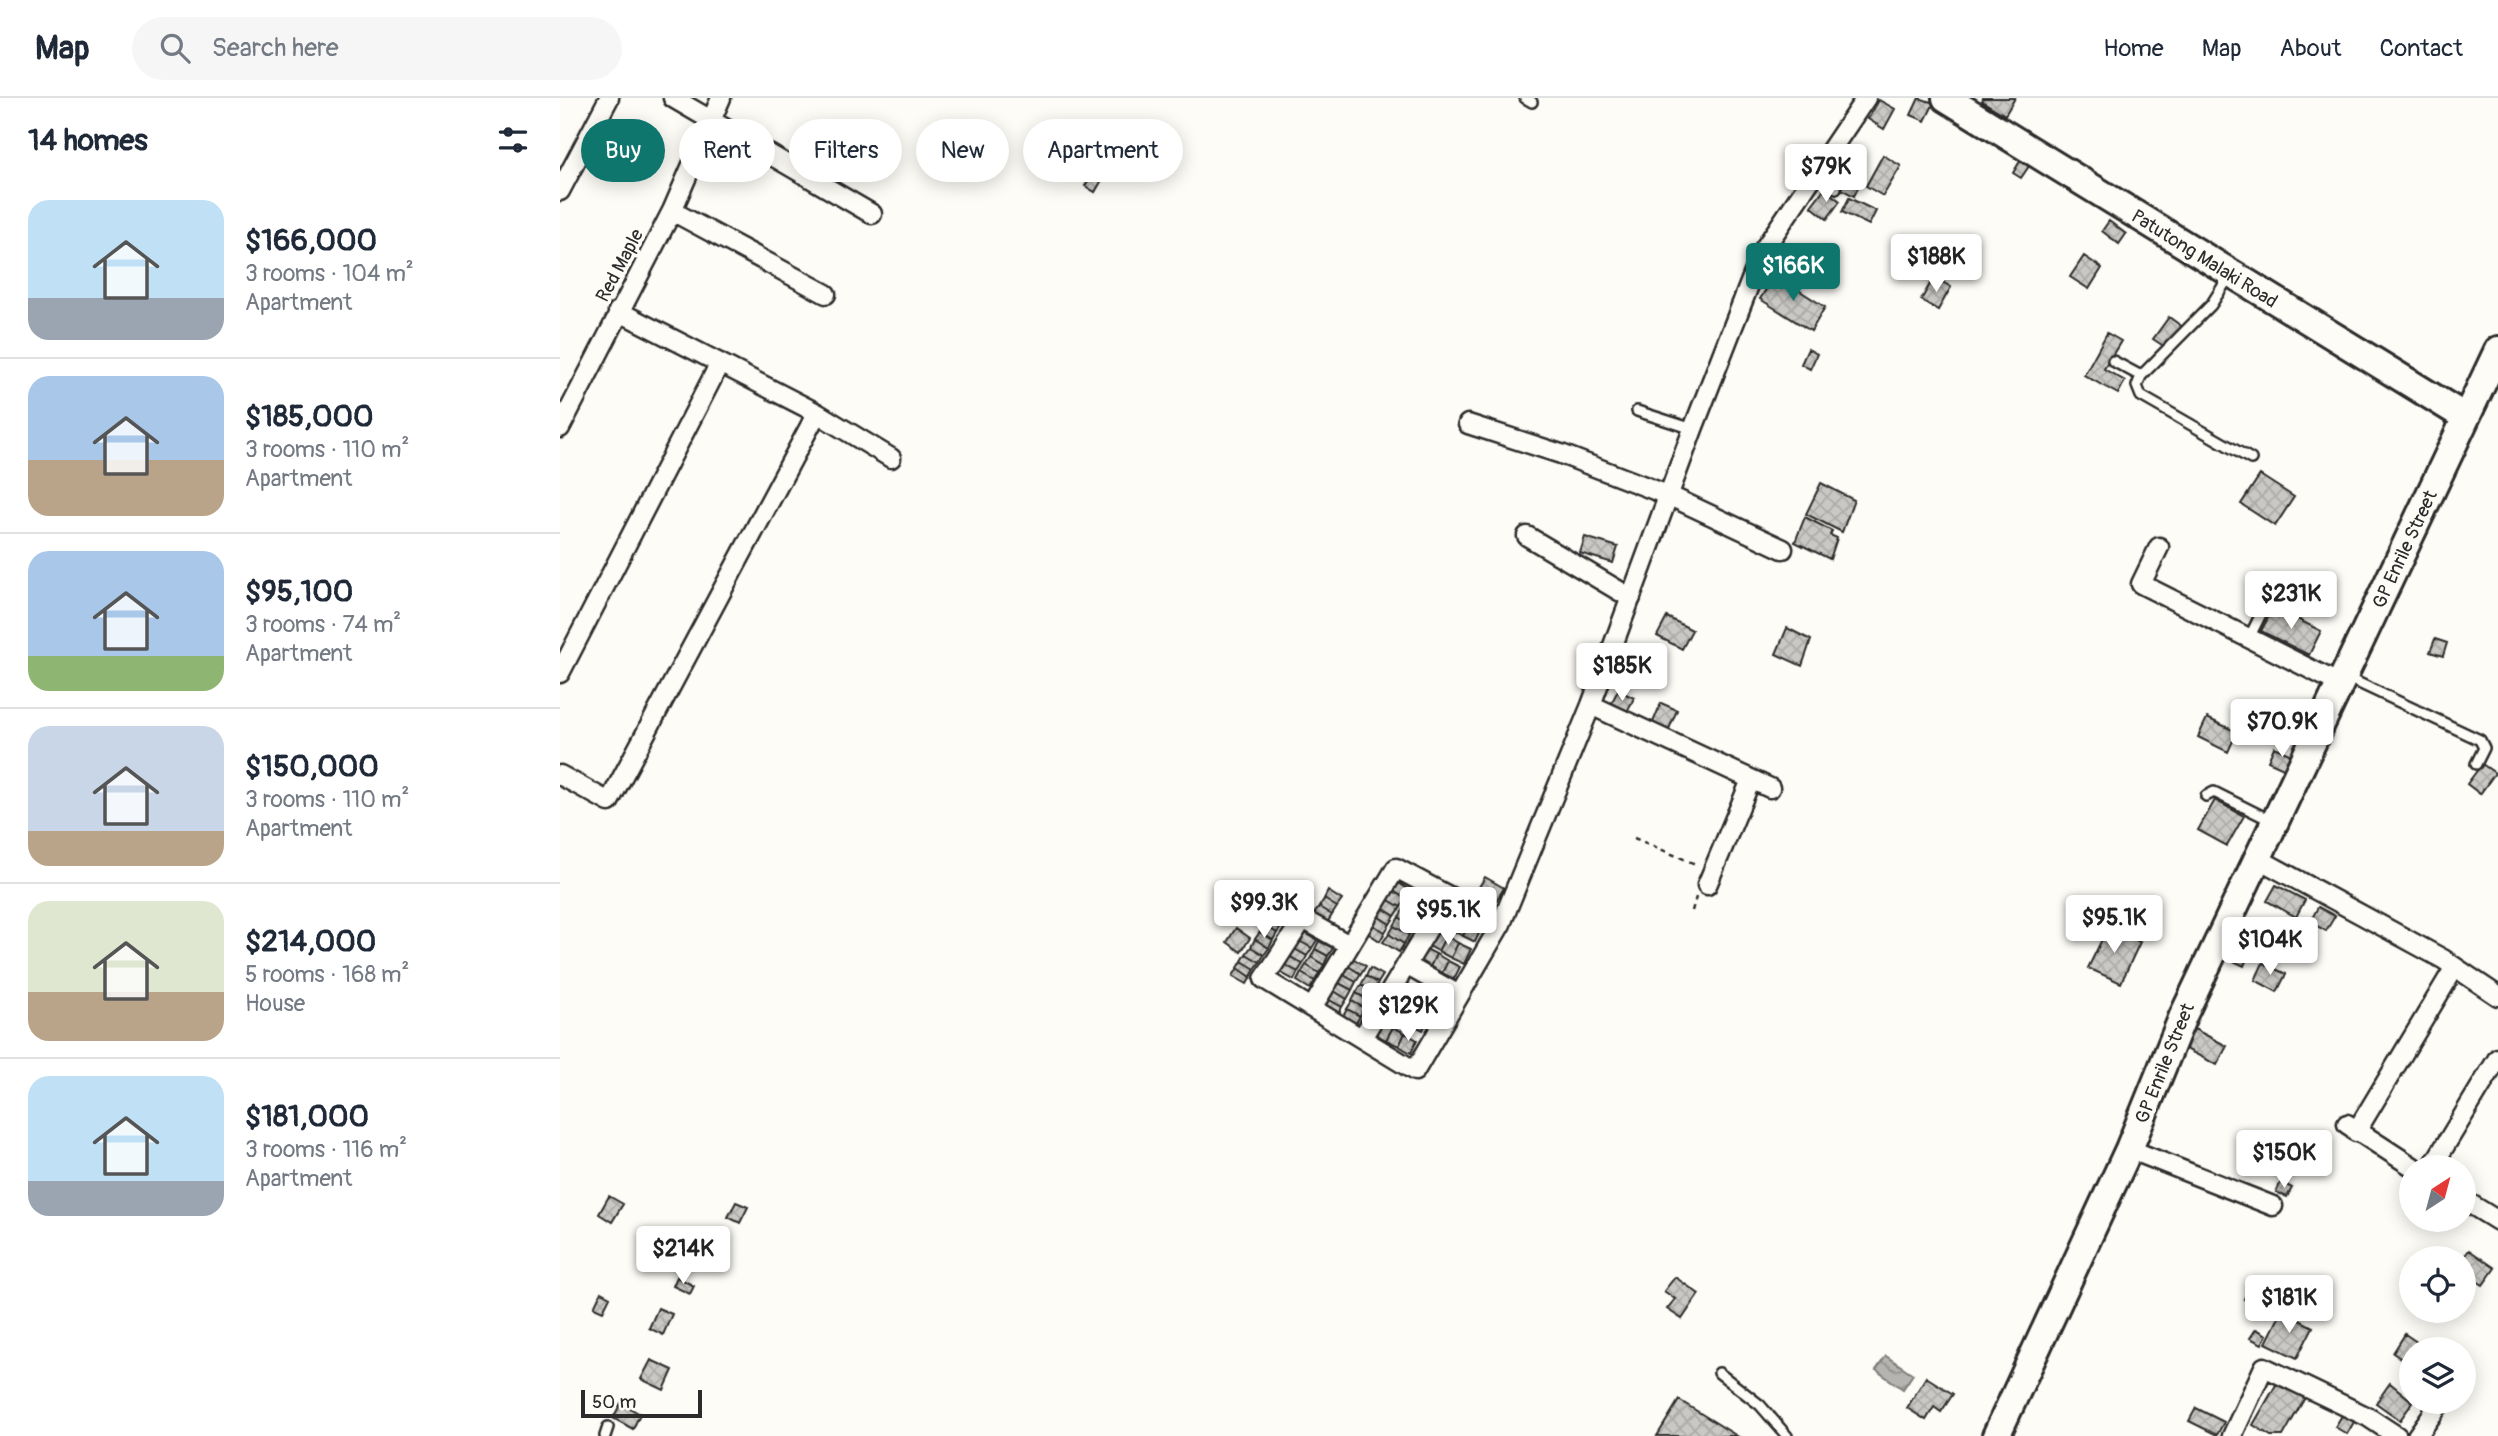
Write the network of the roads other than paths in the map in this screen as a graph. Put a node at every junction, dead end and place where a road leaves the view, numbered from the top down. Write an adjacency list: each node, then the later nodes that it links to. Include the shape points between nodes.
1 (609, 98): 12 (street)
2 (673, 98): 6 (street)
3 (721, 98): 7 (street, Red Maple)
4 (1866, 98): 9 (street)
5 (1946, 98): 15 (street, Patutong Malaki Road)
6 (709, 119)
7 (711, 119)
8 (775, 157): 14 (street)
9 (1816, 175): 11 (lane); 27 (street, via 1762,252)
10 (684, 182): 13 (street, Red Maple)
11 (1836, 188)
12 (560, 191)
13 (672, 211): 16 (street); 17 (street, Red Maple)
14 (872, 214)
15 (2231, 274): 21 (lane, via 2211,305); 24 (street, Patutong Malaki Road)
16 (826, 294)
17 (618, 311): 20 (street); 26 (street, Red Maple)
18 (2498, 350): 24 (street, GP Enrile Street)
19 (2113, 361): 21 (lane)
20 (720, 363): 23 (street); 37 (street)
21 (2141, 376): 29 (lane, via 2137,386 2141,396)
22 (1637, 411): 27 (lane)
23 (817, 413): 28 (street); 41 (street, via 608,802)
24 (2465, 417): 38 (street, GP Enrile Street)
25 (1468, 424): 30 (street)
26 (560, 428)
27 (1693, 429): 30 (street)
28 (891, 458)
29 (2250, 459)
30 (1670, 496): 33 (street); 34 (street)
31 (1527, 536): 34 (street)
32 (2159, 547): 36 (street, via 2141,584)
33 (1783, 549)
34 (1631, 598): 39 (street)
35 (2264, 608): 36 (lane)
36 (2249, 638): 38 (street)
37 (560, 673)
38 (2342, 680): 40 (lane, via 2480,740 2484,748); 45 (street, GP Enrile Street)
39 (1591, 705): 42 (street); 49 (street)
40 (2476, 764)
41 (560, 775)
42 (1751, 780): 43 (street); 47 (street)
43 (1770, 788)
44 (2206, 796): 45 (lane, via 2214,792)
45 (2274, 822): 46 (street, GP Enrile Street)
46 (2257, 858): 52 (street); 58 (street, GP Enrile Street, via 2183,1016)
47 (1709, 878)
48 (1448, 896): 49 (street); 50 (street, via 1396,868); 51 (street)
49 (1502, 924): 53 (street)
50 (1349, 945): 55 (street); 55 (street, via 1303,919 1264,979)
51 (1406, 965): 53 (street); 56 (street)
52 (2455, 967): 54 (street); 60 (street, via 2351,1128)
53 (1459, 995): 56 (street, via 1415,1071)
54 (2498, 996)
55 (1312, 1008): 56 (street)
56 (1362, 1038)
57 (2498, 1058): 59 (street)
58 (2129, 1149): 61 (street); 67 (street, GP Enrile Street)
59 (2439, 1155)
60 (2399, 1158)
61 (2273, 1206)
62 (2476, 1206): 63 (street)
63 (2497, 1217)
64 (1718, 1373): 66 (lane, via 1760,1405)
65 (2433, 1414): 70 (street)
66 (1787, 1436)
67 (1996, 1436)
68 (2233, 1436): 69 (street, via 2264,1367 2368,1417)
69 (2397, 1436)
70 (2417, 1436)

